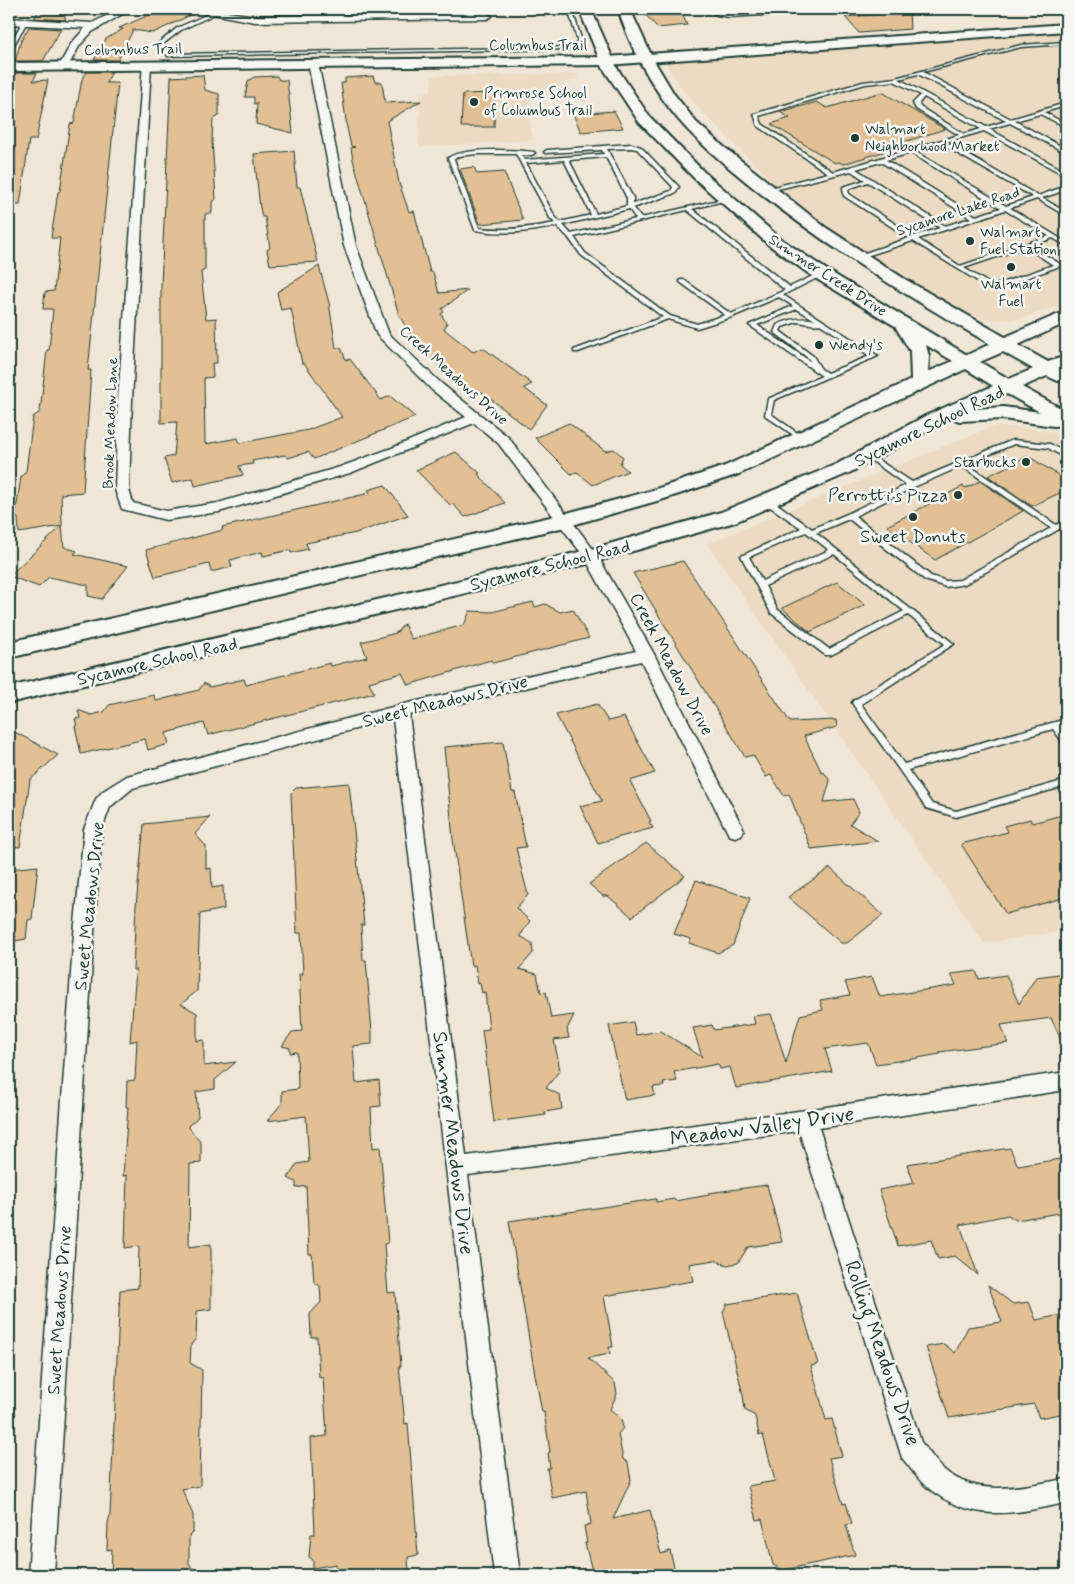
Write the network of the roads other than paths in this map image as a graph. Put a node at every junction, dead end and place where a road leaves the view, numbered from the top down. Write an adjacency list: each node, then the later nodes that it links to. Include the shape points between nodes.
1 (127, 9): 11 (street)
2 (570, 9): 6 (lane, via 580,42 573,48 168,55 160,44 179,29)
3 (585, 9): 16 (main road, Summer Creek Drive)
4 (624, 9): 15 (main road, Summer Creek Drive)
5 (810, 9): 7 (street)
6 (213, 11): 8 (street, via 255,19)
7 (716, 11)
8 (487, 16)
9 (9, 21): 10 (street)
10 (25, 22): 11 (street); 14 (lane)
11 (91, 26): 19 (street)
12 (1066, 27): 15 (street, Columbus Trail)
13 (1066, 43): 21 (lane, via 1021,46)
14 (9, 50)
15 (646, 59): 16 (street, Columbus Trail); 46 (main road, Summer Creek Drive, via 676,106 703,135)
16 (607, 61): 17 (street, Columbus Trail); 47 (main road, Summer Creek Drive, via 628,98 670,147)
17 (313, 63): 18 (street, Columbus Trail); 86 (street, Creek Meadows Drive, via 350,246 383,335)
18 (146, 65): 19 (street, Columbus Trail); 86 (street, Brook Meadow Lane, via 125,400 122,490 127,506 141,512 171,516 225,506 330,476 412,447)
19 (64, 66): 20 (street, Columbus Trail)
20 (9, 67)
21 (919, 72): 22 (lane); 26 (lane)
22 (895, 79): 23 (lane); 42 (lane, via 865,82 756,115 760,125)
23 (924, 96): 28 (lane); 29 (lane, via 916,103 918,108)
24 (1066, 104): 25 (lane)
25 (1040, 112): 26 (lane); 27 (lane)
26 (1010, 121): 28 (lane); 33 (lane)
27 (1066, 126)
28 (985, 129): 29 (lane); 43 (lane)
29 (963, 135): 30 (lane)
30 (941, 142): 32 (lane); 48 (lane)
31 (604, 148): 34 (lane); 37 (lane); 49 (lane, via 639,148 676,187 673,192)
32 (910, 151): 39 (lane); 51 (lane)
33 (1066, 151)
34 (547, 152)
35 (532, 153): 36 (lane)
36 (518, 154): 40 (lane); 56 (lane, via 468,153 451,158 477,229 495,231)
37 (608, 155): 38 (lane); 49 (lane, via 630,198)
38 (566, 158): 40 (lane); 53 (lane)
39 (882, 160): 41 (lane); 54 (lane)
40 (522, 162): 56 (lane, via 553,218)
41 (852, 169): 42 (lane); 44 (lane)
42 (831, 173): 46 (lane)
43 (1066, 174)
44 (869, 180): 57 (lane); 60 (lane, via 845,188 846,195)
45 (1066, 188): 48 (lane, Sycamore Lake Road)
46 (766, 190): 47 (main road); 63 (main road, Summer Creek Drive)
47 (739, 196): 50 (lane); 65 (main road, Summer Creek Drive, via 775,242)
48 (1037, 198): 51 (lane, Sycamore Lake Road); 52 (lane)
49 (630, 207): 53 (lane); 55 (lane)
50 (688, 208): 55 (lane); 67 (lane)
51 (1006, 208): 54 (lane, Sycamore Lake Road); 59 (lane)
52 (1065, 211)
53 (594, 216): 56 (lane)
54 (976, 218): 57 (lane, Sycamore Lake Road)
55 (640, 219): 58 (lane)
56 (560, 224): 58 (lane)
57 (944, 228): 60 (lane, Sycamore Lake Road)
58 (570, 236): 73 (lane, via 583,254)
59 (1054, 236): 61 (lane); 62 (lane)
60 (912, 238): 63 (lane, Sycamore Lake Road); 64 (lane)
61 (1066, 244)
62 (1026, 245): 64 (lane); 64 (lane, via 1058,265 992,288)
63 (858, 257): 70 (main road, Summer Creek Drive)
64 (959, 268)
65 (821, 274): 67 (lane); 74 (main road, Summer Creek Drive)
66 (682, 281): 71 (lane)
67 (788, 289): 68 (lane)
68 (779, 294): 69 (lane); 71 (lane)
69 (796, 306): 75 (lane); 81 (lane, via 752,326)
70 (954, 315): 72 (main road, via 978,323 1017,326); 76 (main road, Summer Creek Drive)
71 (730, 316): 73 (lane, via 697,326)
72 (1066, 316): 76 (main road)
73 (668, 317): 77 (lane)
74 (902, 323): 79 (main road, Summer Creek Drive); 84 (main road, via 915,340 920,356 918,370)
75 (826, 326): 81 (lane, via 810,320 798,320 779,326 777,332 811,357); 82 (lane, via 875,356)
76 (1004, 344): 79 (main road); 80 (main road, Summer Creek Drive)
77 (576, 351)
78 (1066, 361): 80 (main road, Sycamore School Road)
79 (967, 362): 84 (main road); 85 (main road, Summer Creek Drive)
80 (1048, 369): 83 (main road, Summer Creek Drive); 85 (main road, Sycamore School Road)
81 (818, 370): 82 (lane)
82 (827, 376): 90 (lane, via 772,399 768,415)
83 (1066, 380)
84 (921, 383): 90 (main road)
85 (1008, 387): 87 (main road, Summer Creek Drive); 88 (main road, Sycamore School Road)
86 (475, 418): 97 (street, Creek Meadows Drive, via 503,440)
87 (1066, 419)
88 (932, 420): 89 (main road, via 1003,413); 91 (main road, Sycamore School Road)
89 (1066, 423)
90 (801, 438): 97 (main road, via 732,470)
91 (867, 455): 94 (lane); 95 (main road, Sycamore School Road, via 844,468)
92 (1066, 456): 93 (lane, via 1050,446 1013,442)
93 (963, 464): 94 (lane); 99 (lane)
94 (911, 485): 96 (lane)
95 (766, 500): 100 (lane); 102 (main road, Sycamore School Road, via 728,517)
96 (850, 516): 99 (lane, via 928,578 946,584 962,582); 100 (lane)
97 (565, 520): 102 (street, Creek Meadow Drive); 105 (main road)
98 (1066, 522): 99 (lane)
99 (1056, 528)
100 (808, 530): 101 (lane); 103 (lane, via 745,556)
101 (834, 550): 103 (lane); 104 (lane)
102 (591, 556): 106 (street, Creek Meadow Drive); 107 (main road, Sycamore School Road)
103 (760, 585): 104 (lane, via 774,611 828,653)
104 (909, 611): 112 (lane, via 950,644 856,703)
105 (9, 650)
106 (646, 654): 108 (street, Sweet Meadows Drive); 114 (street, Creek Meadow Drive)
107 (9, 696)
108 (400, 711): 117 (street, Summer Meadows Drive); 119 (street, Sweet Meadows Drive, via 128,783 102,804 93,829 83,945)
109 (1066, 722): 110 (lane)
110 (1055, 725): 111 (lane); 112 (lane)
111 (1066, 741)
112 (902, 768): 113 (lane, via 929,806 956,814)
113 (1066, 783)
114 (735, 830)
115 (1066, 1081): 116 (street, Meadow Valley Drive)
116 (806, 1120): 117 (street, Meadow Valley Drive); 118 (street, Rolling Meadows Drive, via 911,1449 935,1478 972,1499 1014,1501)
117 (457, 1167): 120 (street, Summer Meadows Drive)
118 (1066, 1491)
119 (41, 1575)
120 (507, 1575)

